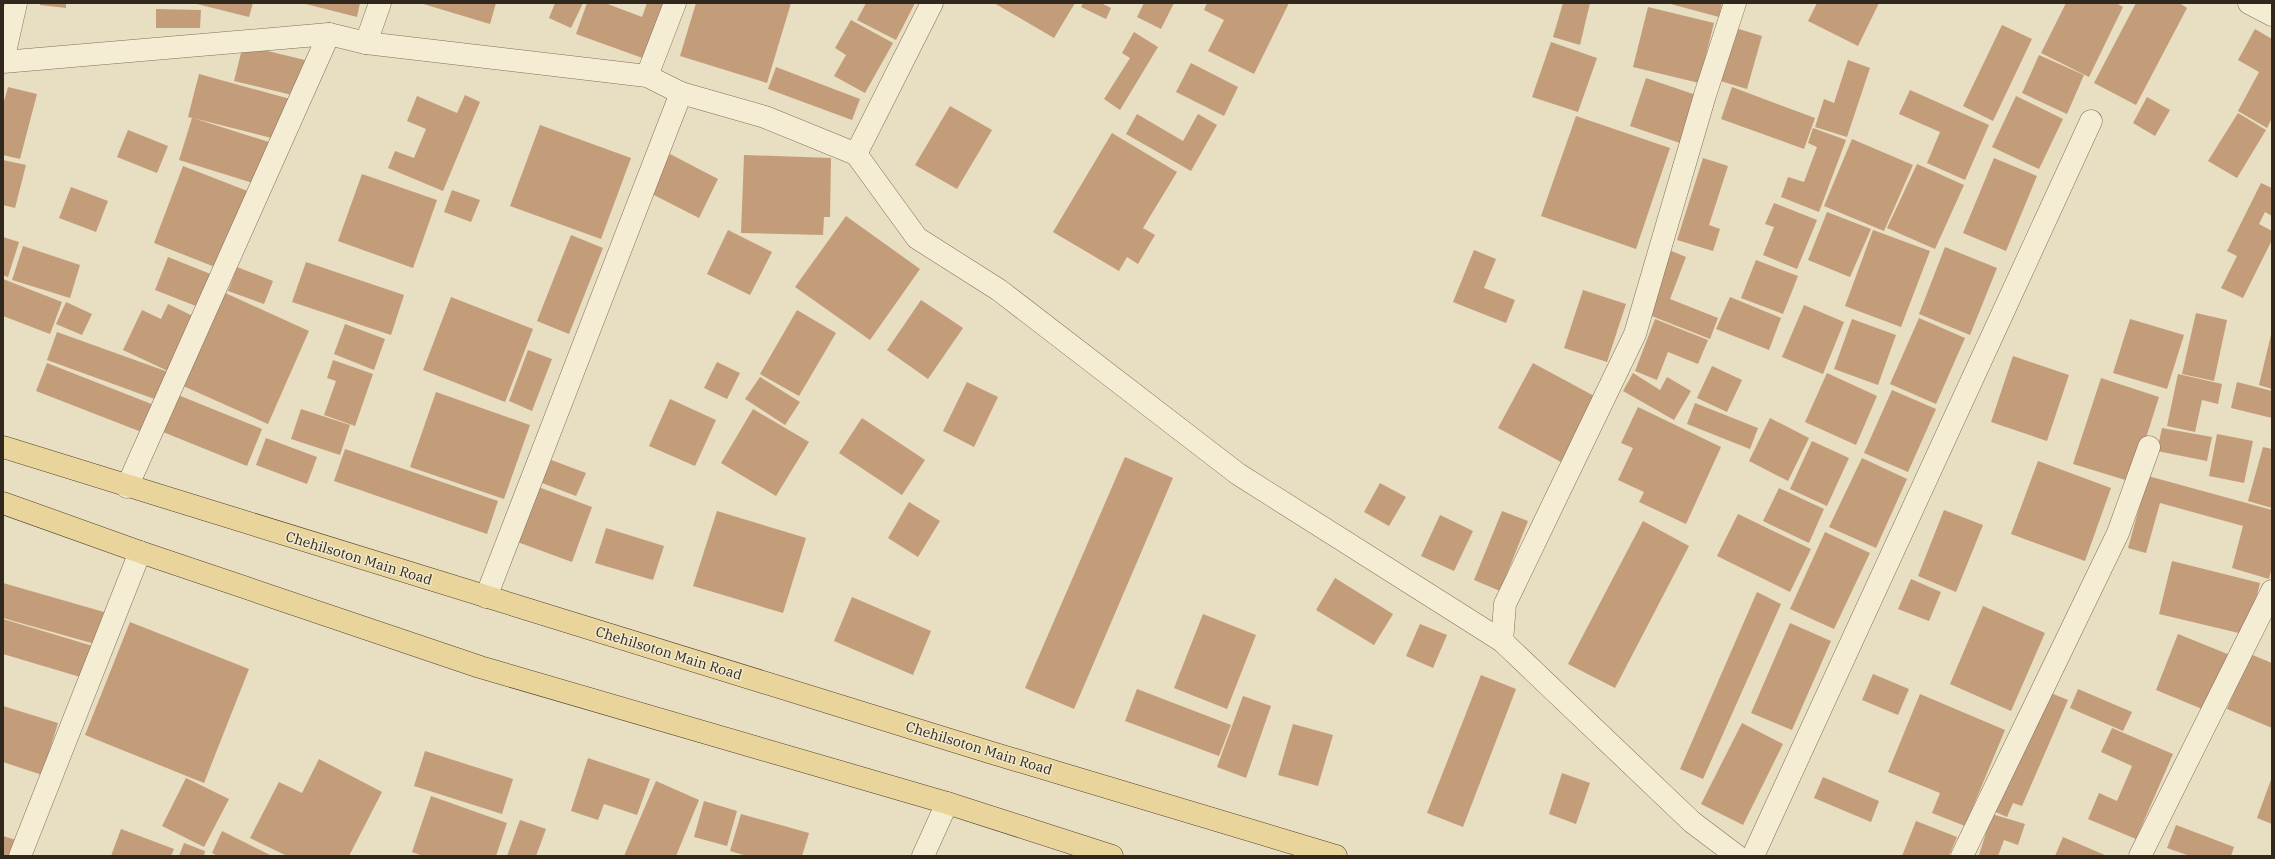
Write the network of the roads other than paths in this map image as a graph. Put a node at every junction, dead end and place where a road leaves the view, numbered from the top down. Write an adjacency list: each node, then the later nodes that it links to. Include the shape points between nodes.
1 (16, 3): 10 (street)
2 (380, 3): 9 (street)
3 (675, 3): 11 (street)
4 (932, 3): 14 (street)
5 (1735, 3): 22 (street, via 1705,95 1635,334 1505,604)
6 (2250, 3): 7 (street)
7 (2272, 15)
8 (329, 34): 9 (street); 10 (street); 17 (street)
9 (366, 43): 11 (street)
10 (3, 61)
11 (647, 76): 12 (street)
12 (681, 93): 14 (street, via 765,118); 21 (street)
13 (2091, 121): 29 (street)
14 (856, 154): 22 (street, via 917,238 999,290 1238,474)
15 (3, 447): 17 (main road, Chehilsoton Main Road)
16 (2149, 447): 30 (street, via 2118,533)
17 (127, 487): 21 (main road, Chehilsoton Main Road)
18 (3, 503): 19 (main road)
19 (140, 552): 23 (main road, via 480,667); 24 (street)
20 (2272, 591): 31 (street)
21 (486, 597): 27 (main road, Chehilsoton Main Road)
22 (1502, 641): 28 (street, via 1692,822)
23 (947, 803): 25 (street); 26 (main road)
24 (20, 856)
25 (923, 856)
26 (1112, 856)
27 (1336, 856)
28 (1737, 856)
29 (1753, 856)
30 (1962, 856)
31 (2140, 856)

